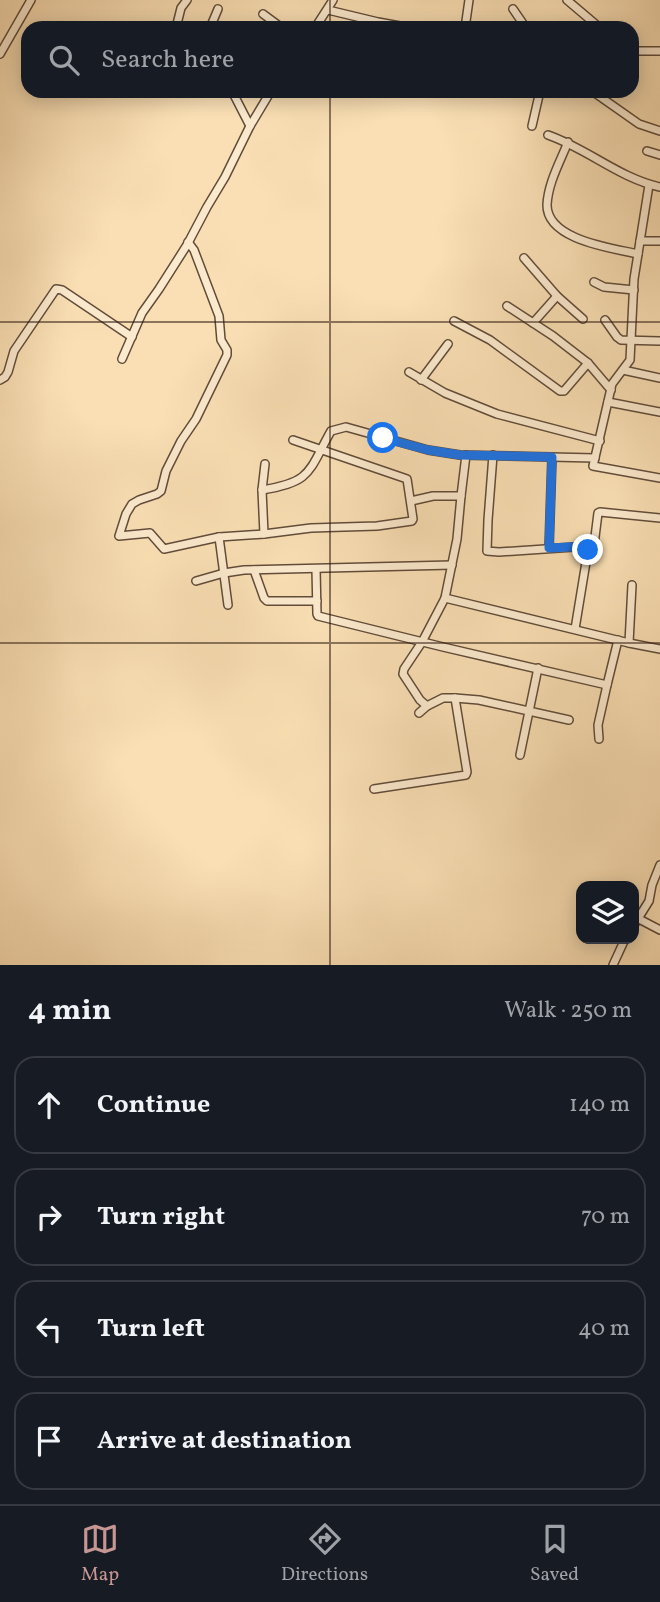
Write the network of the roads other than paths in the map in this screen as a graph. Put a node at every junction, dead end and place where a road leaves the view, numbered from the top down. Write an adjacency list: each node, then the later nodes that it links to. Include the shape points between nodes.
1 (31, 0): 20 (street)
2 (187, 0): 10 (street)
3 (333, 0): 8 (street)
4 (469, 0): 15 (street)
5 (567, 0): 17 (street)
6 (218, 9): 11 (street)
7 (513, 9): 16 (street)
8 (328, 10): 13 (street); 14 (street)
9 (263, 15): 12 (street)
10 (178, 21)
11 (213, 21)
12 (272, 21)
13 (320, 21)
14 (374, 21)
15 (466, 21)
16 (521, 21)
17 (592, 21)
18 (639, 51): 19 (street)
19 (660, 51)
20 (0, 54)
21 (236, 98): 25 (street)
22 (267, 98): 25 (street)
23 (538, 98): 26 (street)
24 (603, 98): 27 (street, via 639,124)
25 (250, 126): 36 (street)
26 (532, 126)
27 (660, 131)
28 (548, 135): 29 (street)
29 (568, 142): 32 (street); 37 (street, via 550,186 547,209 551,222 589,243)
30 (647, 150): 31 (street)
31 (660, 155)
32 (649, 185): 33 (street); 34 (street)
33 (660, 187)
34 (640, 241): 35 (street); 37 (street)
35 (660, 241)
36 (188, 242): 47 (street, via 142,313); 75 (street, via 219,316 227,355 166,471 161,491 132,504 119,536 150,533 164,549)
37 (638, 254): 40 (street)
38 (524, 258): 41 (street)
39 (594, 282): 40 (street)
40 (634, 289): 48 (street)
41 (557, 296): 43 (street); 46 (street)
42 (508, 306): 46 (street)
43 (583, 319)
44 (605, 320): 48 (street, via 617,337)
45 (454, 321): 52 (street, via 490,340 560,391)
46 (533, 323): 52 (street)
47 (132, 337): 51 (street); 56 (street, via 56,289)
48 (631, 340): 49 (street); 53 (street, via 630,360)
49 (660, 341)
50 (448, 344): 57 (street)
51 (122, 359)
52 (588, 363): 58 (street)
53 (623, 370): 55 (street); 58 (street)
54 (409, 372): 57 (street)
55 (660, 378)
56 (0, 380)
57 (421, 380): 62 (street, via 497,414)
58 (611, 390): 59 (street)
59 (608, 402): 60 (street); 62 (street)
60 (660, 412)
61 (293, 440): 63 (street)
62 (600, 441): 67 (street)
63 (321, 450): 64 (street, via 331,431 346,427 428,450); 70 (street, via 301,480); 72 (street, via 407,479)
64 (466, 455): 65 (street); 71 (street)
65 (493, 456): 66 (street); 77 (street, via 487,551)
66 (552, 457): 67 (street); 77 (street)
67 (595, 458): 69 (street, via 593,466)
68 (264, 464): 70 (street)
69 (660, 478)
70 (262, 490): 74 (street)
71 (461, 496): 72 (street); 78 (street)
72 (411, 501): 74 (street, via 412,521)
73 (660, 518): 76 (street, via 600,512 594,545)
74 (264, 534): 75 (street)
75 (219, 537): 81 (street)
76 (589, 546): 77 (street); 87 (street)
77 (549, 548)
78 (452, 565): 79 (street); 84 (street)
79 (316, 569): 80 (street); 85 (street)
80 (254, 570): 81 (street); 85 (street, via 267,601)
81 (224, 573): 82 (street); 86 (street)
82 (196, 581)
83 (632, 585): 90 (street)
84 (445, 598): 87 (street); 89 (street)
85 (317, 601): 89 (street, via 318,616)
86 (228, 605)
87 (575, 629): 88 (street)
88 (618, 640): 90 (street); 93 (street)
89 (422, 642): 92 (street); 95 (street, via 403,674)
90 (629, 643): 91 (street)
91 (660, 649)
92 (538, 668): 93 (street); 96 (street)
93 (607, 685): 99 (street)
94 (455, 698): 95 (street); 96 (street); 101 (street, via 466,775)
95 (427, 706): 97 (street)
96 (528, 711): 98 (street); 100 (street)
97 (419, 713)
98 (569, 720)
99 (599, 739)
100 (520, 755)
101 (374, 789)
102 (660, 865): 103 (street)
103 (639, 917)
104 (639, 923): 105 (street)
105 (660, 930)
106 (623, 944): 107 (street)
107 (613, 965)

